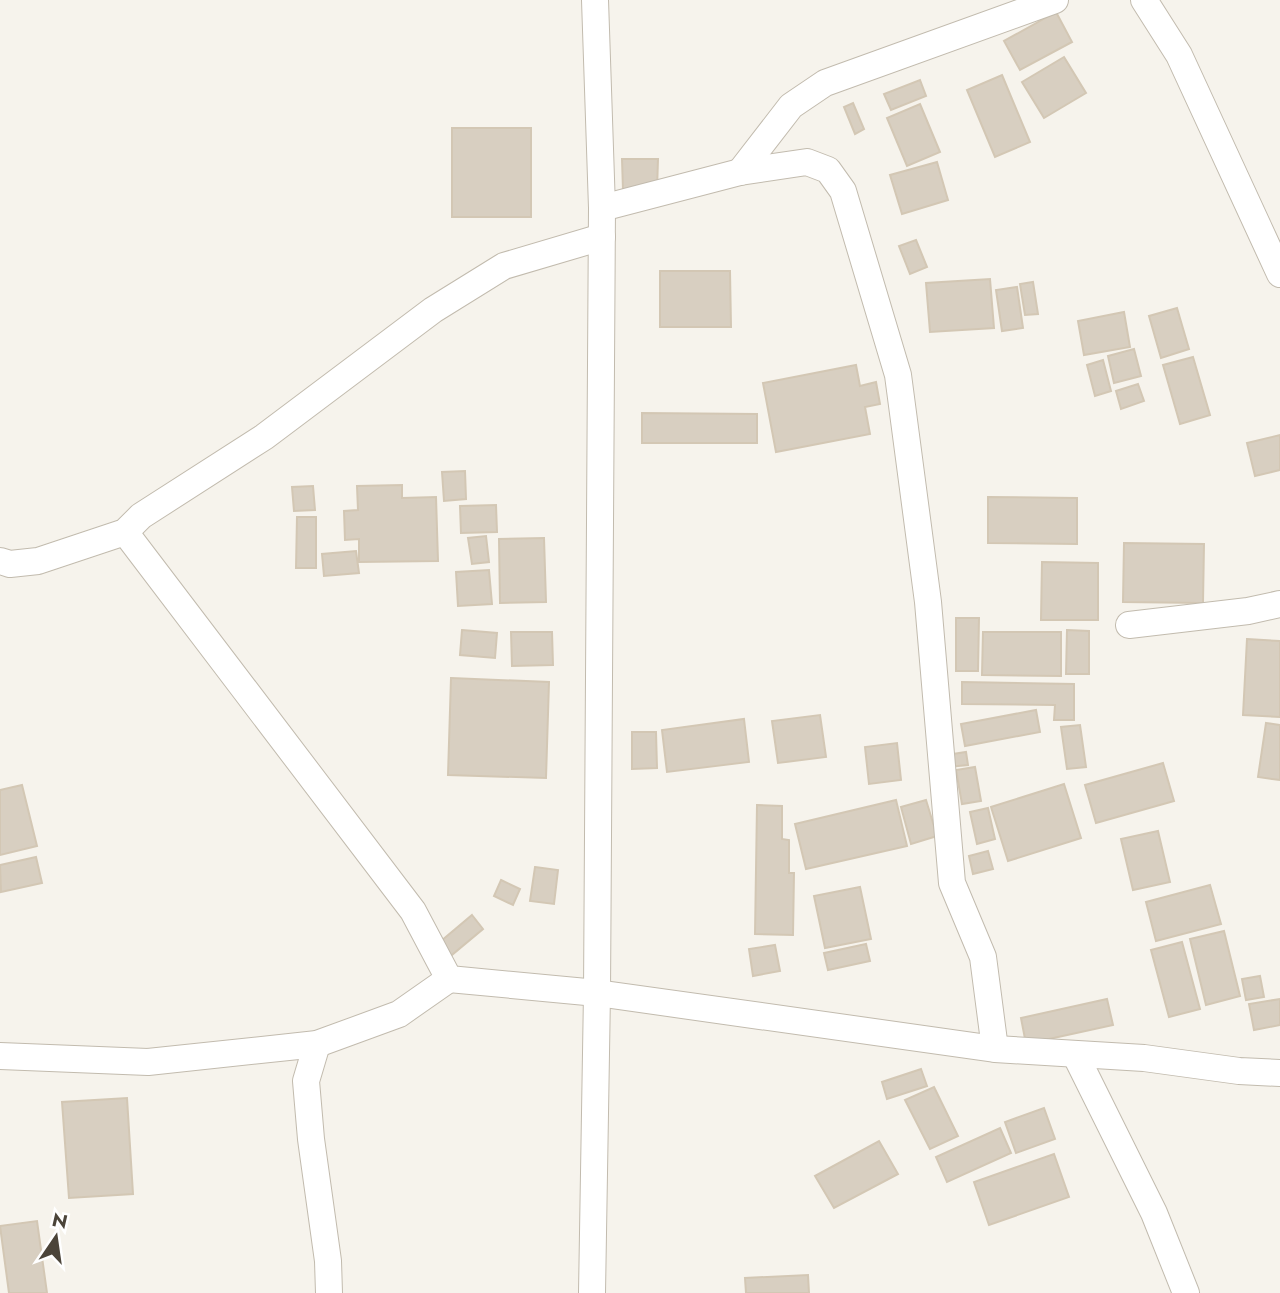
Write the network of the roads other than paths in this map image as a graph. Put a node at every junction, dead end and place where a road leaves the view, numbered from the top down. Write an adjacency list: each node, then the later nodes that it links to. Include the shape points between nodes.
1 (595, 0): 5 (street)
2 (1055, 0): 4 (street, via 825,83 791,106)
3 (1144, 0): 7 (street, via 1179,55)
4 (740, 172): 5 (street); 15 (street, via 807,162 828,170 843,191 898,375 928,602 952,883 983,957)
5 (602, 208): 6 (street)
6 (602, 237): 8 (street, via 504,266 433,310 264,437 141,516); 13 (street)
7 (1280, 274)
8 (125, 532): 9 (street, via 38,561); 12 (street, via 413,912)
9 (0, 562)
10 (1280, 604): 11 (street)
11 (1129, 625)
12 (449, 979): 13 (street); 14 (street, via 400,1014)
13 (597, 993): 15 (street); 20 (street)
14 (317, 1044): 17 (street, via 148,1062); 19 (street, via 306,1081)
15 (995, 1049): 16 (street)
16 (1075, 1054): 18 (street); 21 (street, via 1154,1213)
17 (0, 1056)
18 (1280, 1073)
19 (329, 1293)
20 (592, 1293)
21 (1186, 1293)

